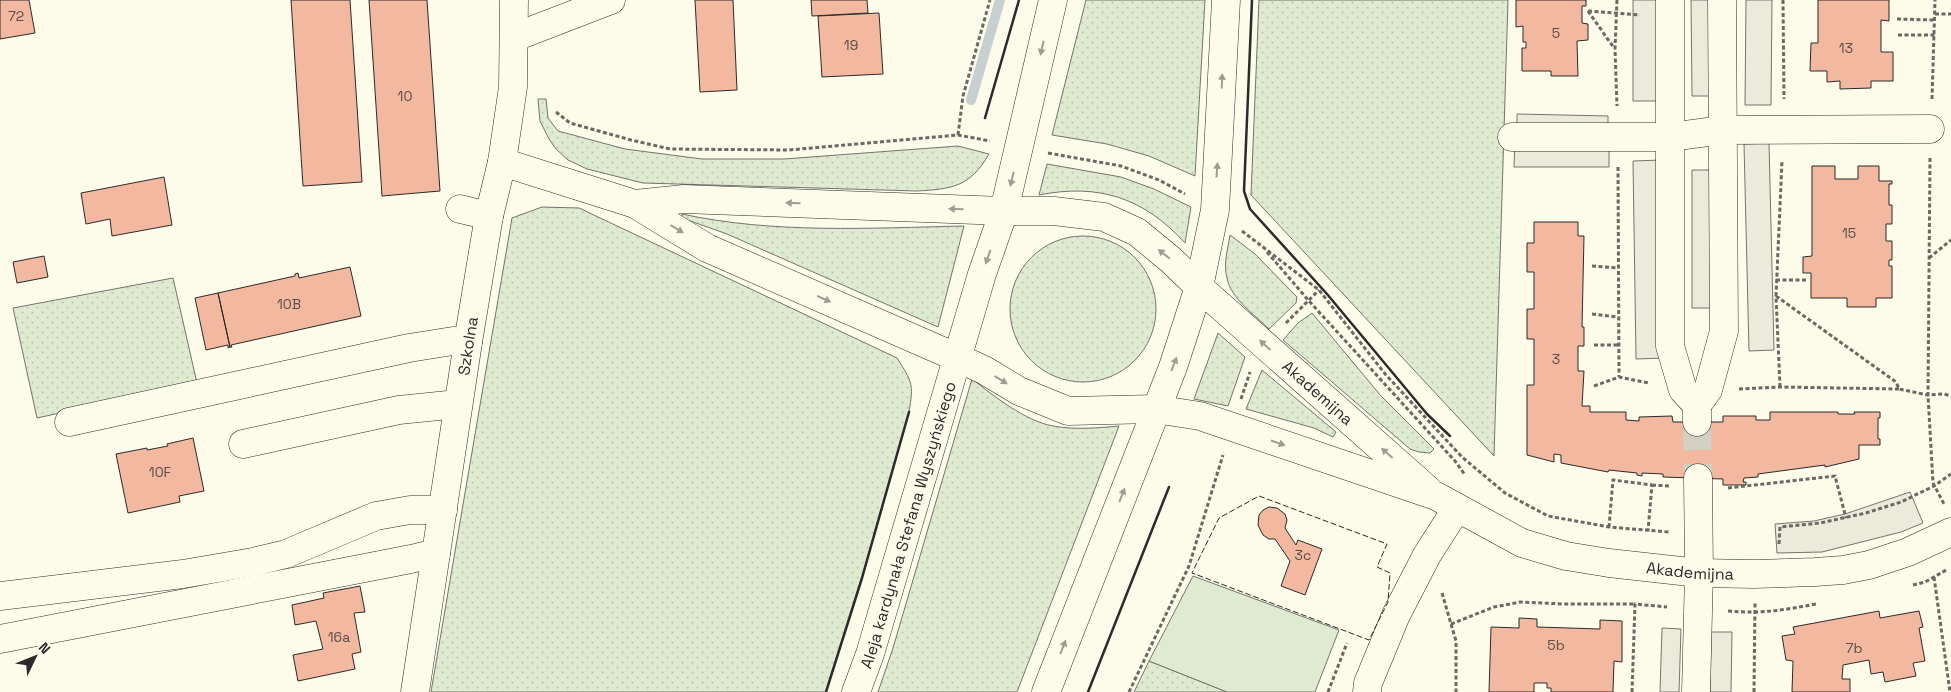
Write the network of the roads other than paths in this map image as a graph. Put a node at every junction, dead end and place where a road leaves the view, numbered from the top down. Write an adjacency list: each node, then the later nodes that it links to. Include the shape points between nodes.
1 (514, 0): 7 (street, Szkolna)
2 (611, 0): 7 (street)
3 (1053, 0): 15 (street, one-way to 15)
4 (1226, 0): 17 (street, one-way to 4, via 1215,210)
5 (1722, 0): 9 (street)
6 (1670, 8): 11 (street)
7 (515, 37): 12 (street, Szkolna, via 513,87)
8 (1930, 129): 9 (street)
9 (1723, 130): 11 (street); 11 (street, via 1724,331 1696,402 1670,346)
10 (1512, 137): 11 (street)
11 (1670, 137)
12 (502, 162): 13 (street); 16 (street, Szkolna)
13 (635, 204): 15 (street, Akademijna, one-way to 13, via 684,199); 19 (street, Akademijna, one-way to 19, via 707,248)
14 (460, 209): 16 (street)
15 (1004, 211): 17 (street, Akademijna, one-way to 15, via 1137,232 1104,216 1054,210); 19 (street, Aleja kardynała Stefana Wyszyńskiego, one-way to 19)
16 (489, 216): 18 (street, Szkolna)
17 (1200, 287): 21 (street, one-way to 17); 25 (street, Akademijna, one-way to 17)
18 (468, 342): 20 (street, Szkolna); 22 (street, via 453,341 409,348)
19 (958, 358): 21 (street, Akademijna, one-way to 21, via 1068,411); 33 (street, Aleja kardynała Stefana Wyszyńskiego)
20 (458, 404): 23 (street, via 399,410); 26 (street, Szkolna)
21 (1155, 409): 25 (street, Akademijna, one-way to 25, via 1200,416); 34 (street, one-way to 21)
22 (69, 422)
23 (243, 444)
24 (1698, 478): 29 (street)
25 (1446, 502): 29 (street, Akademijna, via 1522,543 1566,556 1609,564); 35 (street, via 1427,555 1396,615)
26 (443, 510): 28 (street, Szkolna); 30 (street, via 410,510 376,516 286,554 253,562 183,574)
27 (1949, 519): 29 (street, Akademijna, via 1908,552 1869,565 1842,570)
28 (436, 552): 31 (street); 32 (street, Szkolna)
29 (1700, 573): 36 (street)
30 (0, 596)
31 (0, 639)
32 (415, 692)
33 (856, 692)
34 (1046, 692)
35 (1367, 692)
36 (1696, 692)

